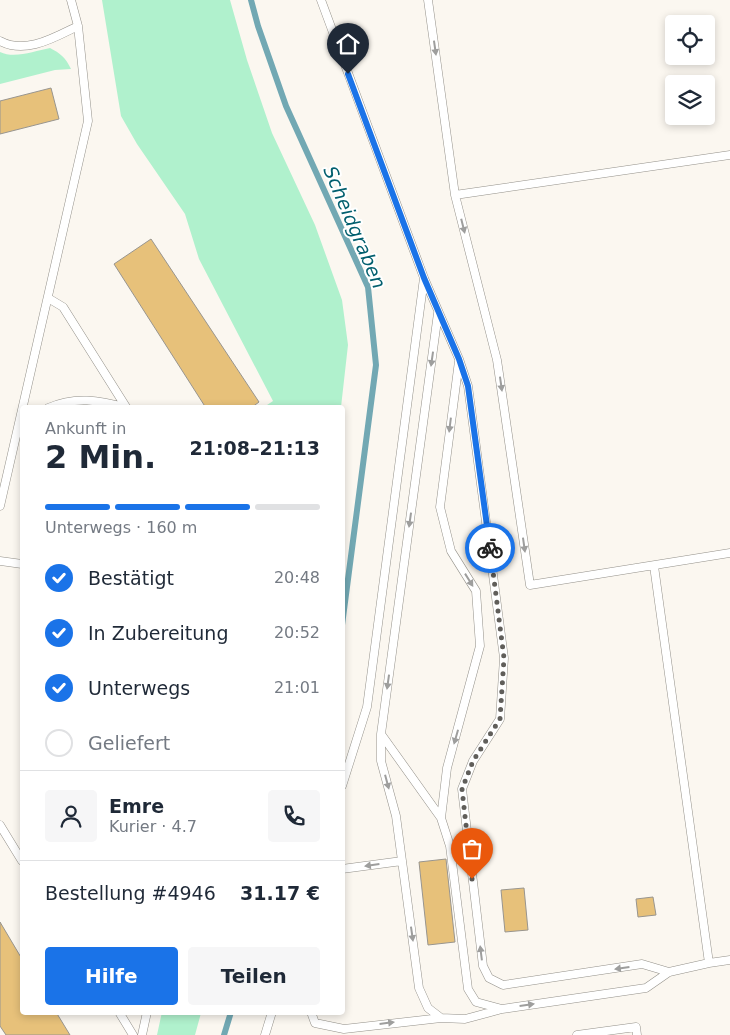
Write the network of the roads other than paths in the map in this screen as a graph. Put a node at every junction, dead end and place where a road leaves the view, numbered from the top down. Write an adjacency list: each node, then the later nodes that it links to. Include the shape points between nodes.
1 (71, 0): 4 (lane)
2 (321, 0): 8 (lane)
3 (428, 0): 7 (lane, one-way to 7)
4 (78, 26): 5 (lane, via 29,46); 9 (lane, via 88,120)
5 (0, 41)
6 (730, 155): 7 (lane)
7 (455, 195): 21 (lane, one-way to 21, via 497,360 530,585)
8 (424, 278): 10 (lane); 23 (lane, via 367,707)
9 (48, 298): 12 (lane); 15 (lane, via 63,307)
10 (438, 311): 11 (lane); 22 (lane, one-way to 22)
11 (459, 359): 24 (lane, one-way to 24, via 440,507 451,550 476,591 480,646 447,768); 31 (lane, one-way to 11, via 642,964 503,985 489,978 483,966 462,789 473,761 500,719 504,658 468,386)
12 (25, 405)
13 (54, 405): 14 (lane, via 84,399)
14 (116, 405)
15 (126, 405)
16 (20, 427): 17 (lane)
17 (0, 506)
18 (730, 553): 21 (lane)
19 (0, 561): 20 (lane)
20 (20, 564)
21 (654, 566): 30 (lane)
22 (381, 734): 24 (lane); 27 (lane, one-way to 27, via 381,761 396,816)
23 (345, 777)
24 (441, 818): 32 (lane, via 450,846 468,989 476,1002)
25 (0, 825): 26 (lane)
26 (20, 858)
27 (402, 861): 28 (lane, one-way to 28); 37 (lane, one-way to 37, via 419,988 428,1008)
28 (345, 869)
29 (730, 960): 30 (lane)
30 (709, 963): 31 (lane)
31 (669, 972): 32 (lane, one-way to 31, via 646,988)
32 (502, 1009): 37 (lane, via 464,1019)
33 (121, 1015): 38 (lane)
34 (146, 1015): 39 (lane)
35 (271, 1015): 40 (lane)
36 (312, 1015): 37 (lane, one-way to 37, via 315,1023 344,1029)
37 (441, 1018)
38 (133, 1035)
39 (142, 1035)
40 (265, 1035)
41 (577, 1035): 42 (lane, via 636,1027)
42 (637, 1035)

